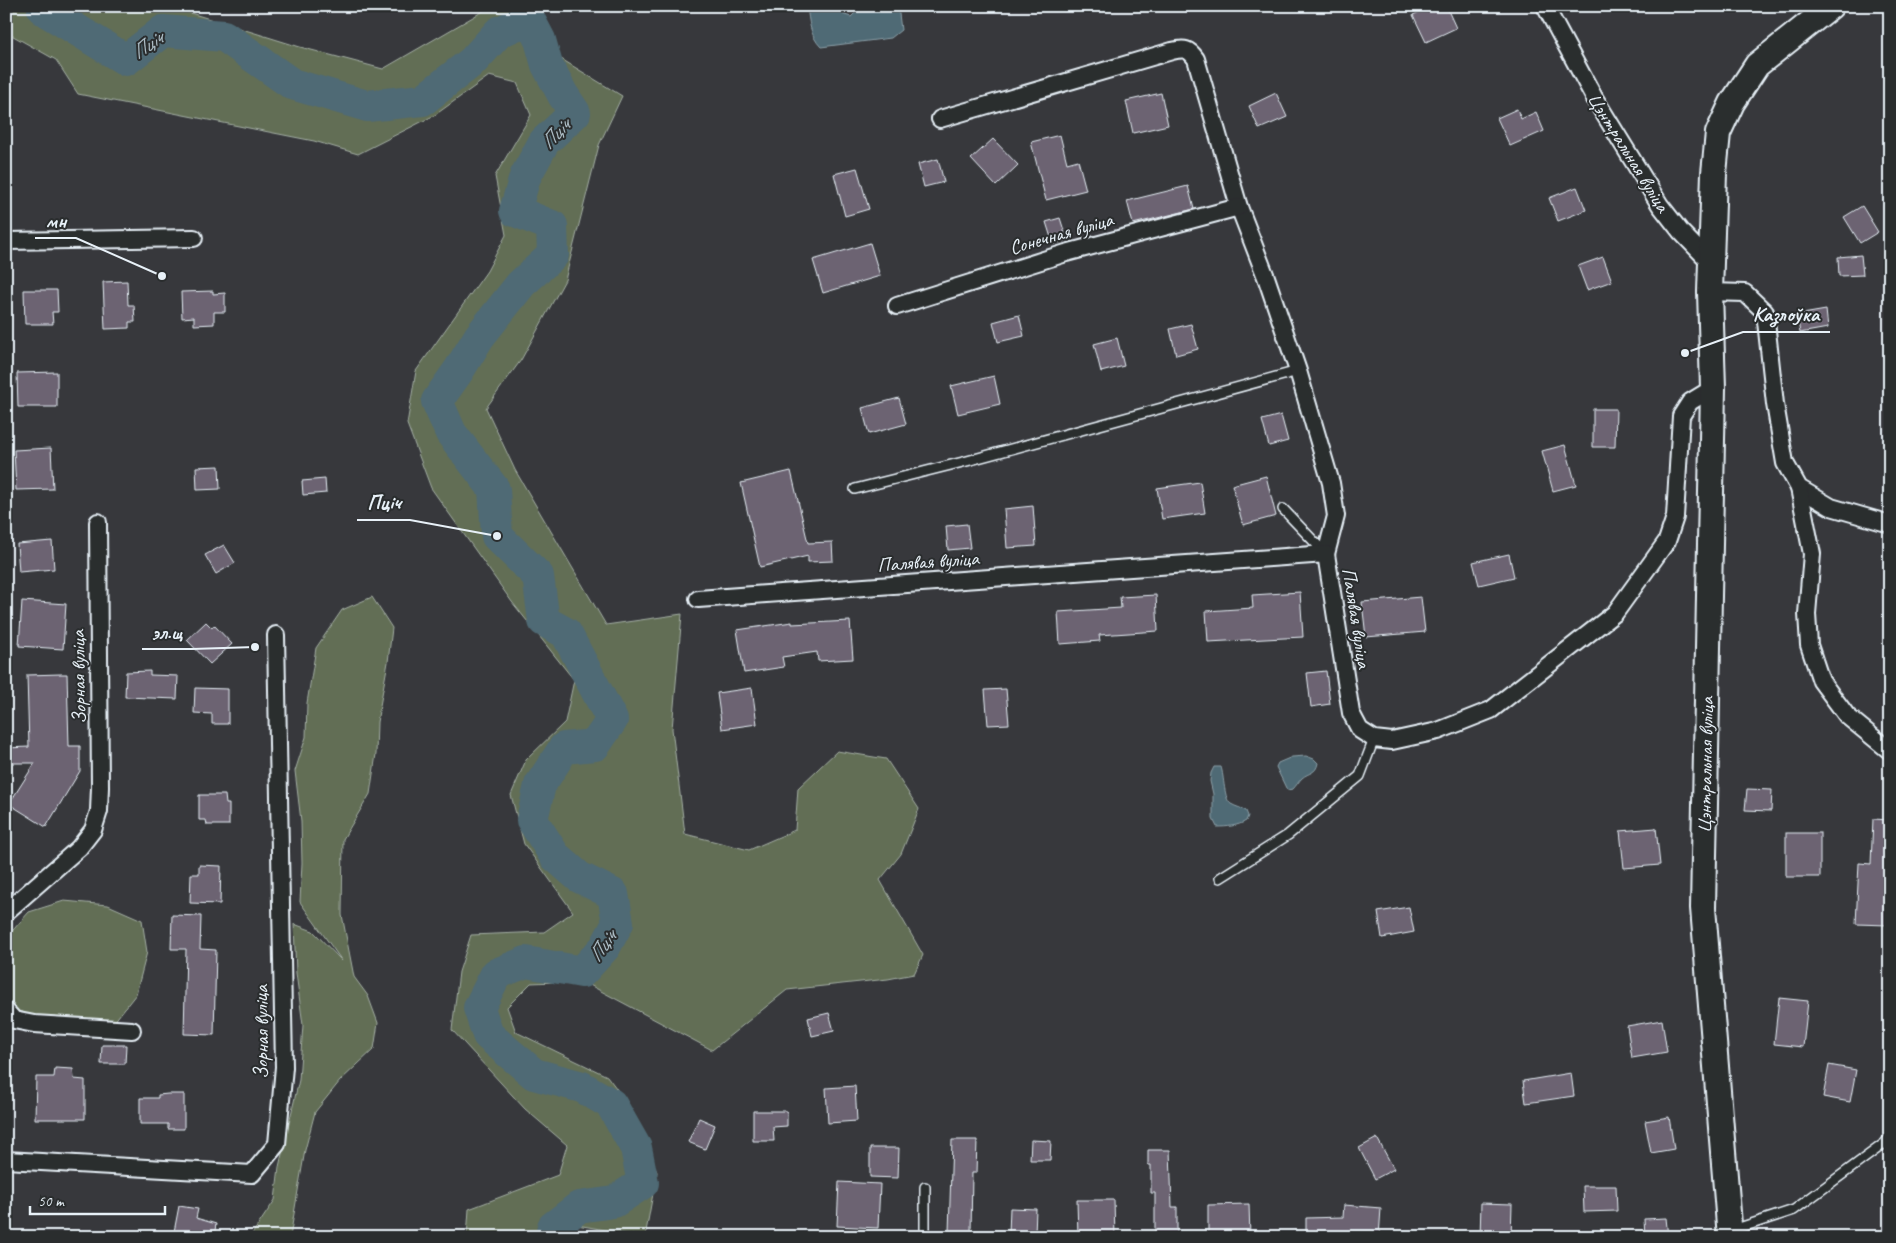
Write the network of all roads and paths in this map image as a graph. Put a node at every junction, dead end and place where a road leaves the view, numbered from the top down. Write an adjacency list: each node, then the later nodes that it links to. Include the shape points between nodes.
1 (1545, 6): 7 (street, Цэнтральная вуліца, via 1595,99 1660,205)
2 (1831, 6): 7 (main road, via 1757,65 1718,132)
3 (940, 119): 4 (street, via 1172,51 1190,50 1196,59)
4 (1239, 207): 9 (street, Сонечная вуліца, via 1066,253); 10 (street)
5 (194, 238): 6 (street)
6 (6, 241)
7 (1711, 263): 8 (main road, Цэнтральная вуліца)
8 (1710, 292): 11 (main road, Цэнтральная вуліца); 12 (street, via 1745,293 1765,312 1774,404 1785,463)
9 (897, 306)
10 (1298, 371): 13 (lane); 17 (street, via 1331,483 1336,516)
11 (1713, 388): 20 (street, via 1690,402 1681,416 1676,517 1667,541 1615,613 1491,710 1438,732 1392,740); 29 (main road, Цэнтральная вуліца, via 1702,908)
12 (1798, 488): 16 (street, via 1831,507); 21 (street, via 1812,554 1807,614 1809,645 1821,681 1847,716)
13 (855, 489)
14 (1283, 509): 17 (lane)
15 (98, 522): 23 (street, Зорная вуліца, via 99,811 93,830 79,848)
16 (1890, 524)
17 (1326, 554): 18 (street, Палявая вуліца); 20 (street, Палявая вуліца, via 1350,713 1360,730)
18 (698, 599)
19 (276, 635): 27 (street, Зорная вуліца, via 284,1068 278,1144 252,1174)
20 (1374, 739): 22 (lane, via 1360,776 1288,835)
21 (1890, 751)
22 (1220, 878)
23 (6, 912)
24 (6, 1011): 25 (street, via 14,1020 34,1024)
25 (132, 1030)
26 (1890, 1137): 29 (lane, via 1794,1210)
27 (6, 1160)
28 (925, 1187): 30 (lane)
29 (1730, 1234)
30 (925, 1237)

